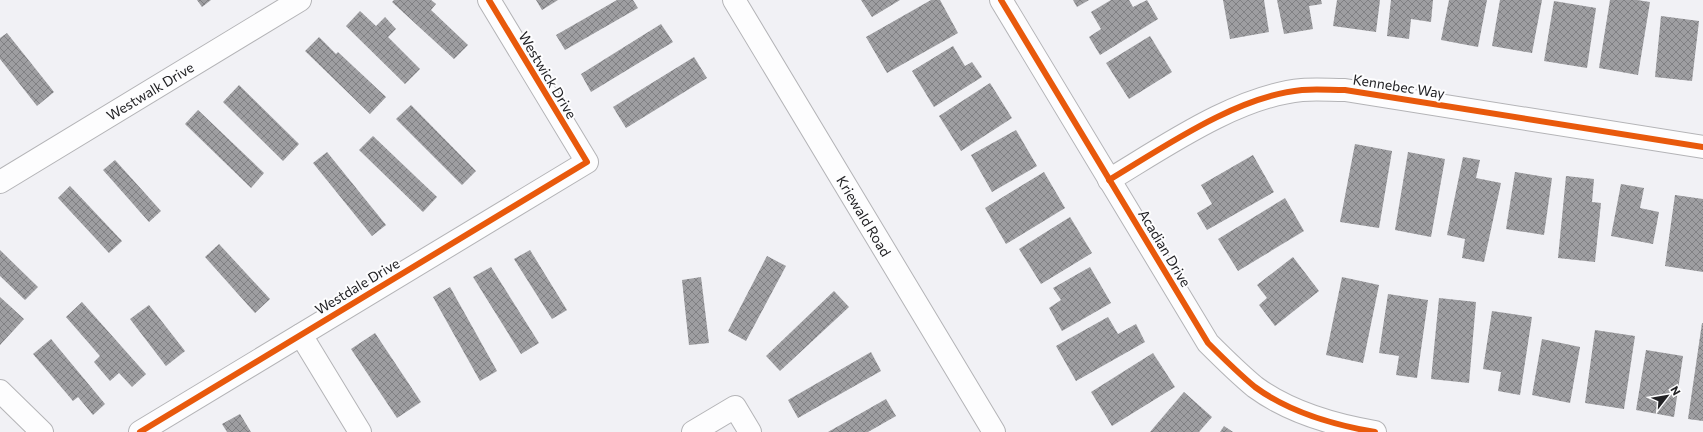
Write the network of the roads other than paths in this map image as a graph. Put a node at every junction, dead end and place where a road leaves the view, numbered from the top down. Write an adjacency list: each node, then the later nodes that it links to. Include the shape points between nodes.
1 (300, 0): 8 (street, Westwalk Drive)
2 (489, 0): 6 (street, Westwick Drive)
3 (734, 0): 16 (street, Kriewald Road)
4 (1001, 0): 7 (street, Acadian Drive)
5 (1703, 147): 7 (street, Kennebec Way, via 1344,90 1301,90 1264,98 1201,125)
6 (587, 162): 9 (street, Westdale Drive)
7 (1109, 180): 17 (street, Acadian Drive, via 1208,342 1230,366 1256,388 1287,405 1325,421)
8 (0, 182)
9 (301, 334): 12 (street, Westdale Drive); 13 (street)
10 (0, 391): 11 (street)
11 (42, 432)
12 (140, 432)
13 (360, 432)
14 (693, 432): 15 (street, via 735,407)
15 (750, 432)
16 (994, 432)
17 (1375, 432)

